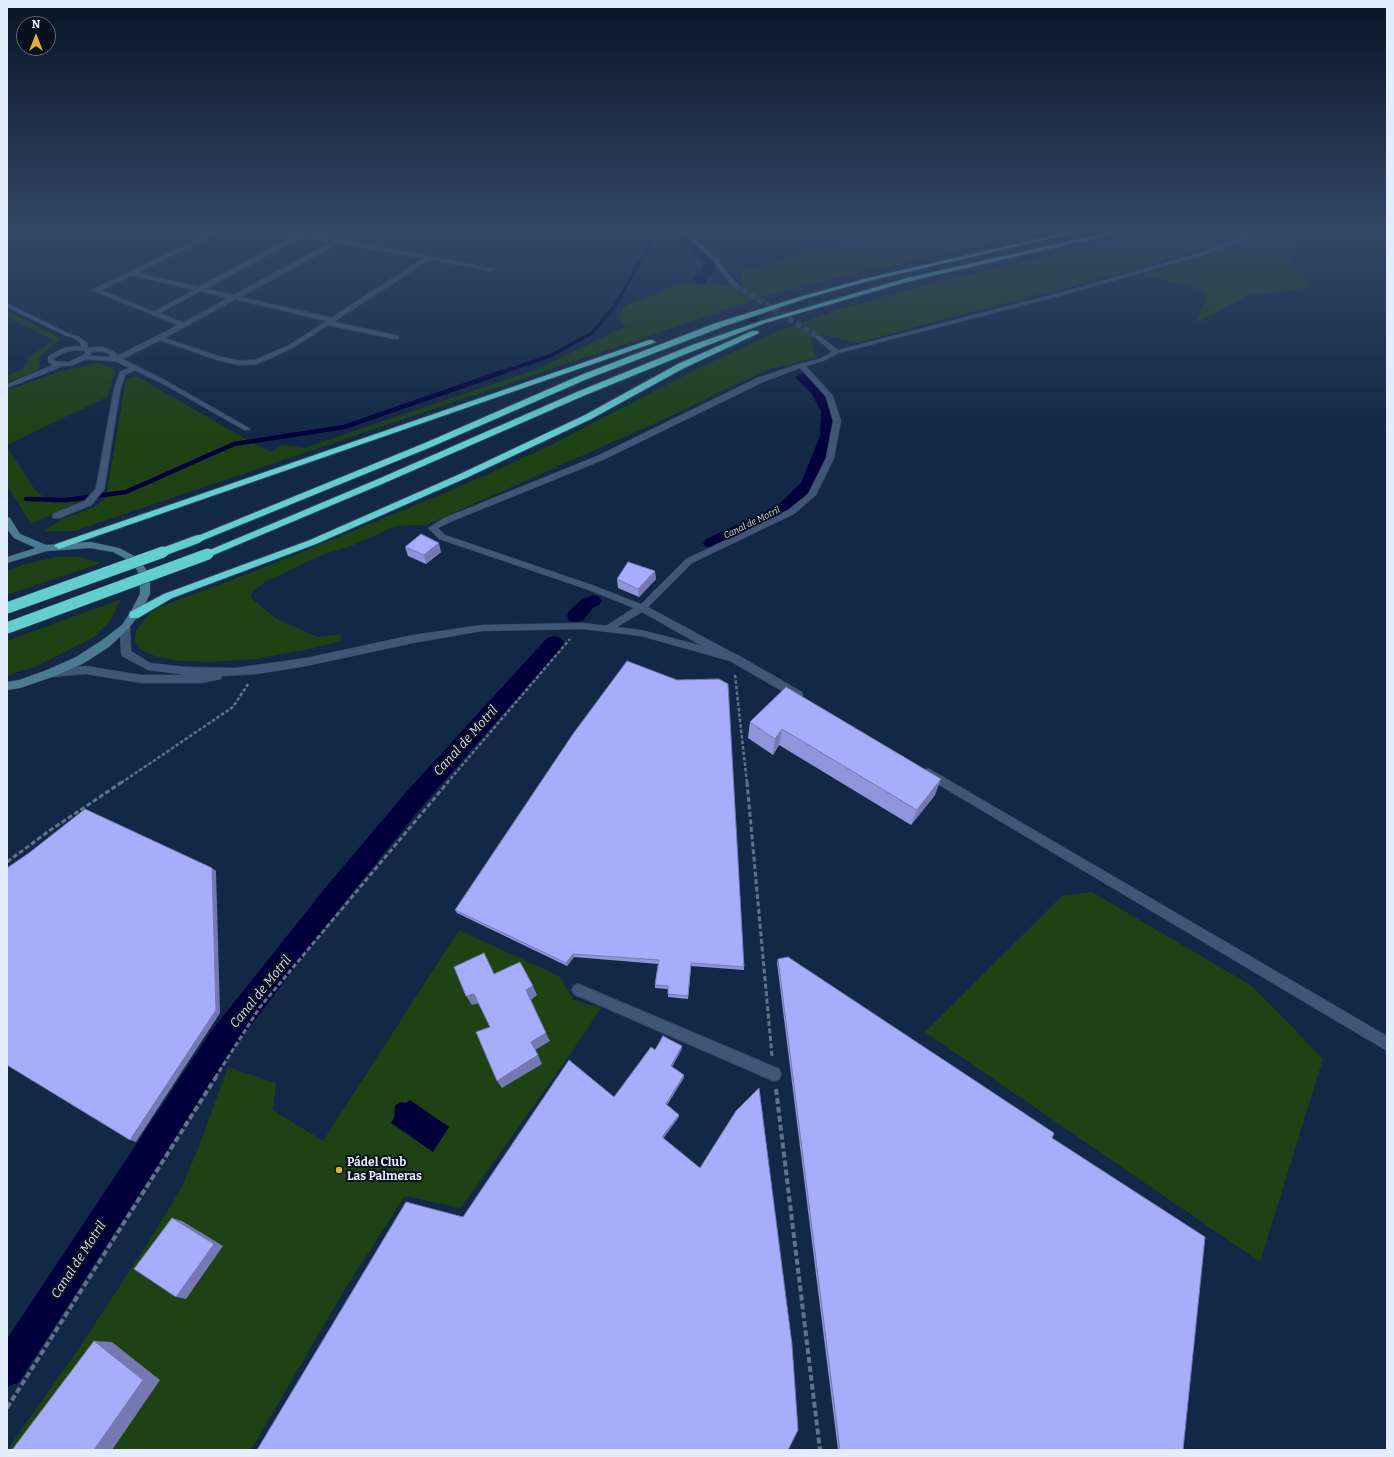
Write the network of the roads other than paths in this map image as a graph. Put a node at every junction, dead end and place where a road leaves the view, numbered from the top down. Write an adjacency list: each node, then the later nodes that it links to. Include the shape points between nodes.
1 (122, 301): 11 (lane)
2 (178, 301): 11 (lane)
3 (227, 301): 14 (lane)
4 (245, 301): 13 (lane)
5 (361, 301): 13 (lane)
6 (795, 301): 12 (highway)
7 (831, 301): 37 (highway, bridge, via 762,322 688,350 208,554)
8 (837, 301): 35 (highway, via 694,360 588,417 463,476 313,542 168,596)
9 (1034, 301): 21 (street)
10 (7, 305): 15 (street)
11 (154, 314): 14 (lane)
12 (750, 314): 30 (highway, via 716,320); 33 (highway, bridge, via 584,377 385,463 198,539)
13 (329, 321): 16 (lane); 18 (lane, via 272,356 256,362 240,363 218,358)
14 (182, 325): 18 (lane)
15 (68, 336): 19 (street, via 68,345); 20 (street, via 76,337 84,343)
16 (396, 337)
17 (818, 337): 21 (street)
18 (159, 338): 22 (lane)
19 (64, 350): 20 (street, via 76,348); 23 (street, via 51,357 51,362)
20 (86, 352): 22 (lane); 23 (street, via 76,362)
21 (837, 352): 24 (street, via 821,360)
22 (117, 359): 25 (lane)
23 (58, 364): 26 (street, via 52,369)
24 (801, 365): 34 (street, via 829,396 837,421 830,458 812,495 791,512 689,561); 34 (street, via 760,380 600,458 432,528 442,537 589,587)
25 (135, 368): 27 (lane); 28 (lane, via 122,373 117,390 100,489 88,503)
26 (7, 386)
27 (247, 429)
28 (56, 516)
29 (7, 520): 31 (main road, via 17,536)
30 (59, 546): 31 (main road); 35 (main road, via 90,545 116,550 135,560 145,575 145,594)
31 (46, 548): 32 (main road)
32 (7, 560)
33 (7, 608)
34 (642, 608): 38 (street); 39 (street)
35 (134, 615): 36 (main road)
36 (125, 627): 40 (street, via 126,653 148,666 186,671); 41 (main road, via 80,660)
37 (7, 628)
38 (607, 629): 39 (street, via 641,633); 40 (street, via 583,626 482,628 413,638 306,662)
39 (734, 658): 43 (street)
40 (235, 672): 41 (street, via 202,679 141,679 86,670)
41 (51, 673): 42 (main road)
42 (7, 686)
43 (809, 702)
44 (919, 767): 46 (street)
45 (578, 990): 47 (lane)
46 (1387, 1044)
47 (774, 1074)

